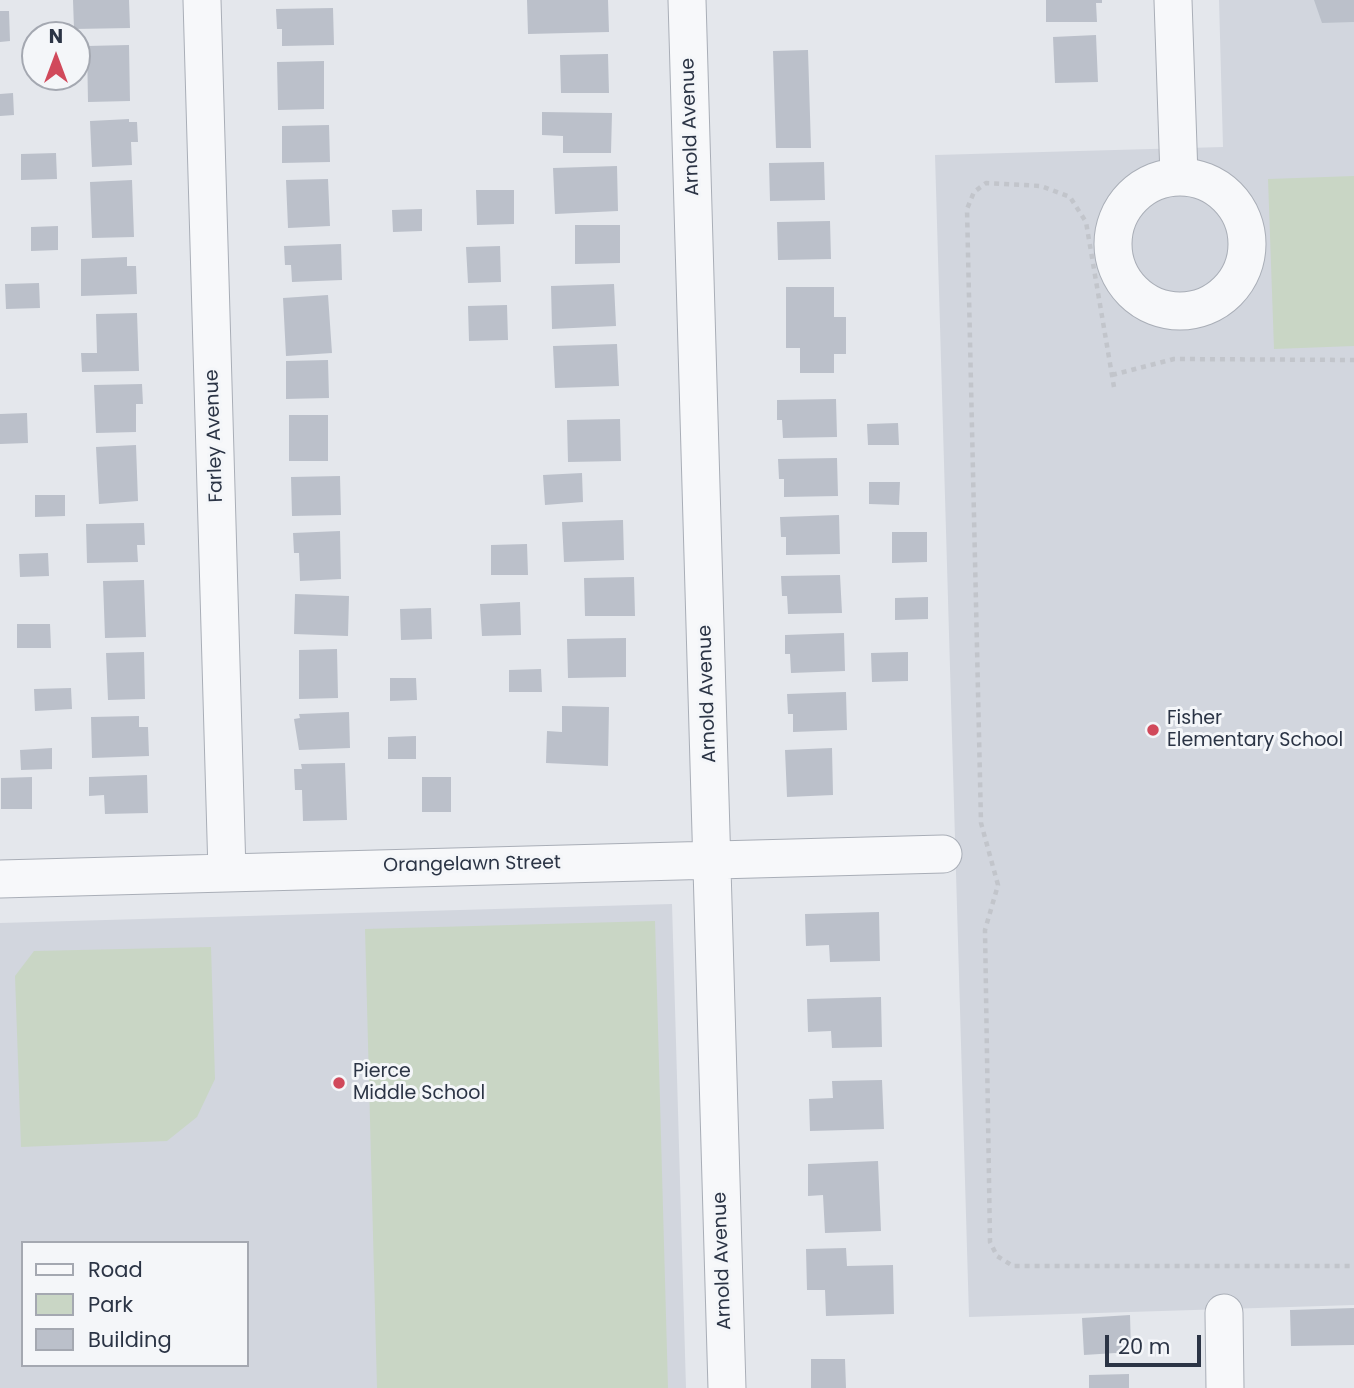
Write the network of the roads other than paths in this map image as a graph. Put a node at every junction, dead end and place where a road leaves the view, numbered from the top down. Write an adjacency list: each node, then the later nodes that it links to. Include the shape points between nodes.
1 (202, 0): 7 (street, Farley Avenue)
2 (687, 0): 6 (street, Arnold Avenue)
3 (1173, 0): 4 (street)
4 (1179, 176)
5 (943, 854): 6 (street, Orangelawn Street)
6 (712, 859): 7 (street, Orangelawn Street); 10 (street, Arnold Avenue)
7 (227, 872): 8 (street, Orangelawn Street)
8 (0, 879)
9 (1224, 1313): 11 (street)
10 (727, 1388)
11 (1225, 1388)

